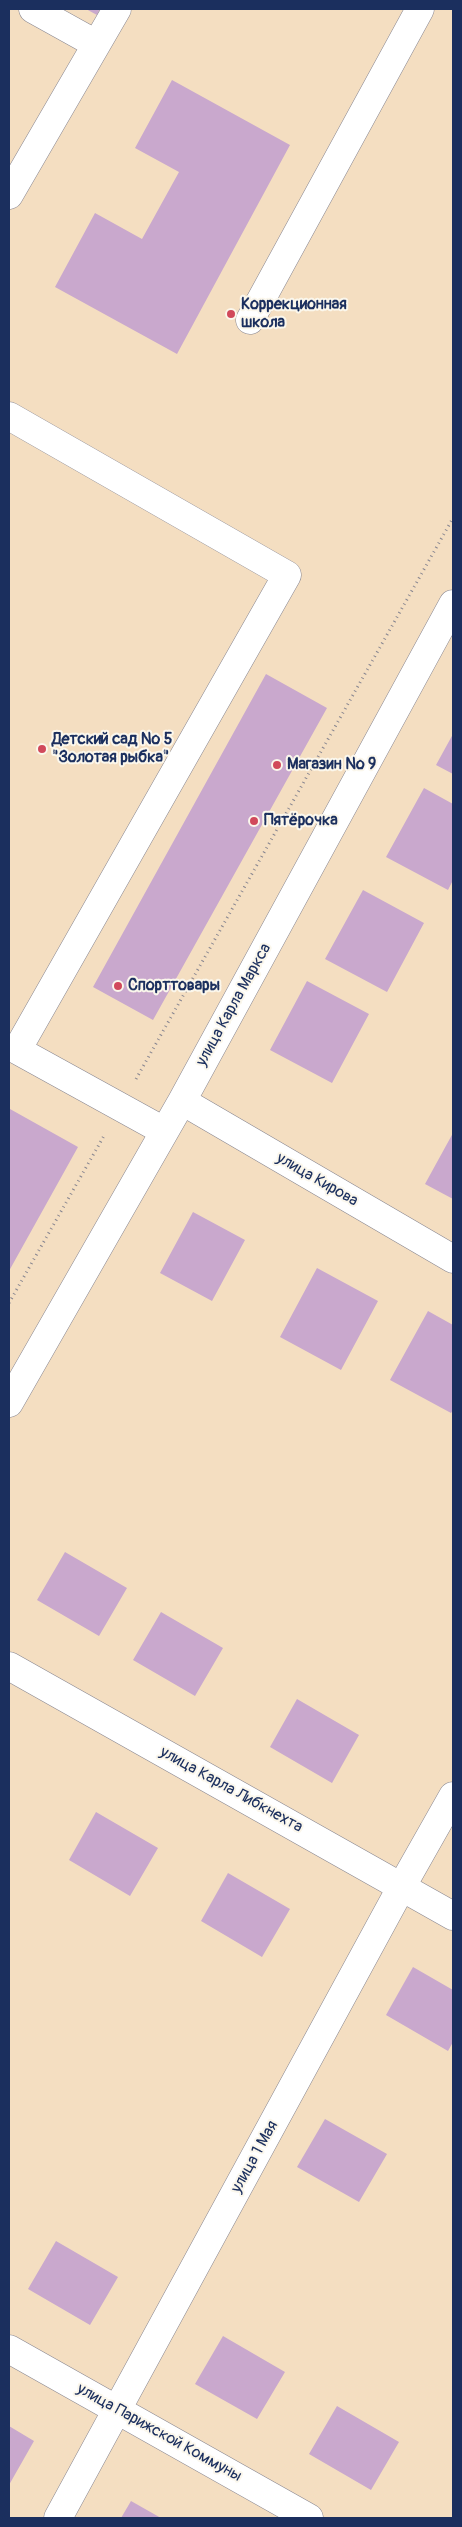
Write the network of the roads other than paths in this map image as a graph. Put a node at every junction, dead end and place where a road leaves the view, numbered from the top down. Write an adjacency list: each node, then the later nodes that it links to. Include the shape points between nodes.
1 (33, 9): 4 (street)
2 (117, 9): 4 (street)
3 (420, 9): 6 (street)
4 (96, 44): 5 (street)
5 (9, 196)
6 (250, 320)
7 (9, 416): 9 (street, via 287,575)
8 (453, 605): 10 (street, улица Карла Маркса)
9 (11, 1054): 11 (street)
10 (182, 1101): 11 (street, улица Карла Маркса); 12 (street, улица Кирова)
11 (164, 1131): 13 (street, улица Карла Маркса)
12 (453, 1260)
13 (9, 1403)
14 (9, 1666): 16 (street, улица Карла Либкнехта)
15 (453, 1796): 16 (street, улица 1 Мая)
16 (402, 1886): 17 (street, улица Карла Либкнехта); 19 (street, улица 1 Мая)
17 (453, 1916)
18 (9, 2350): 19 (street, улица Парижской Коммуны)
19 (118, 2410): 20 (street, улица 1 Мая); 21 (street, улица Парижской Коммуны)
20 (58, 2518)
21 (309, 2518)

